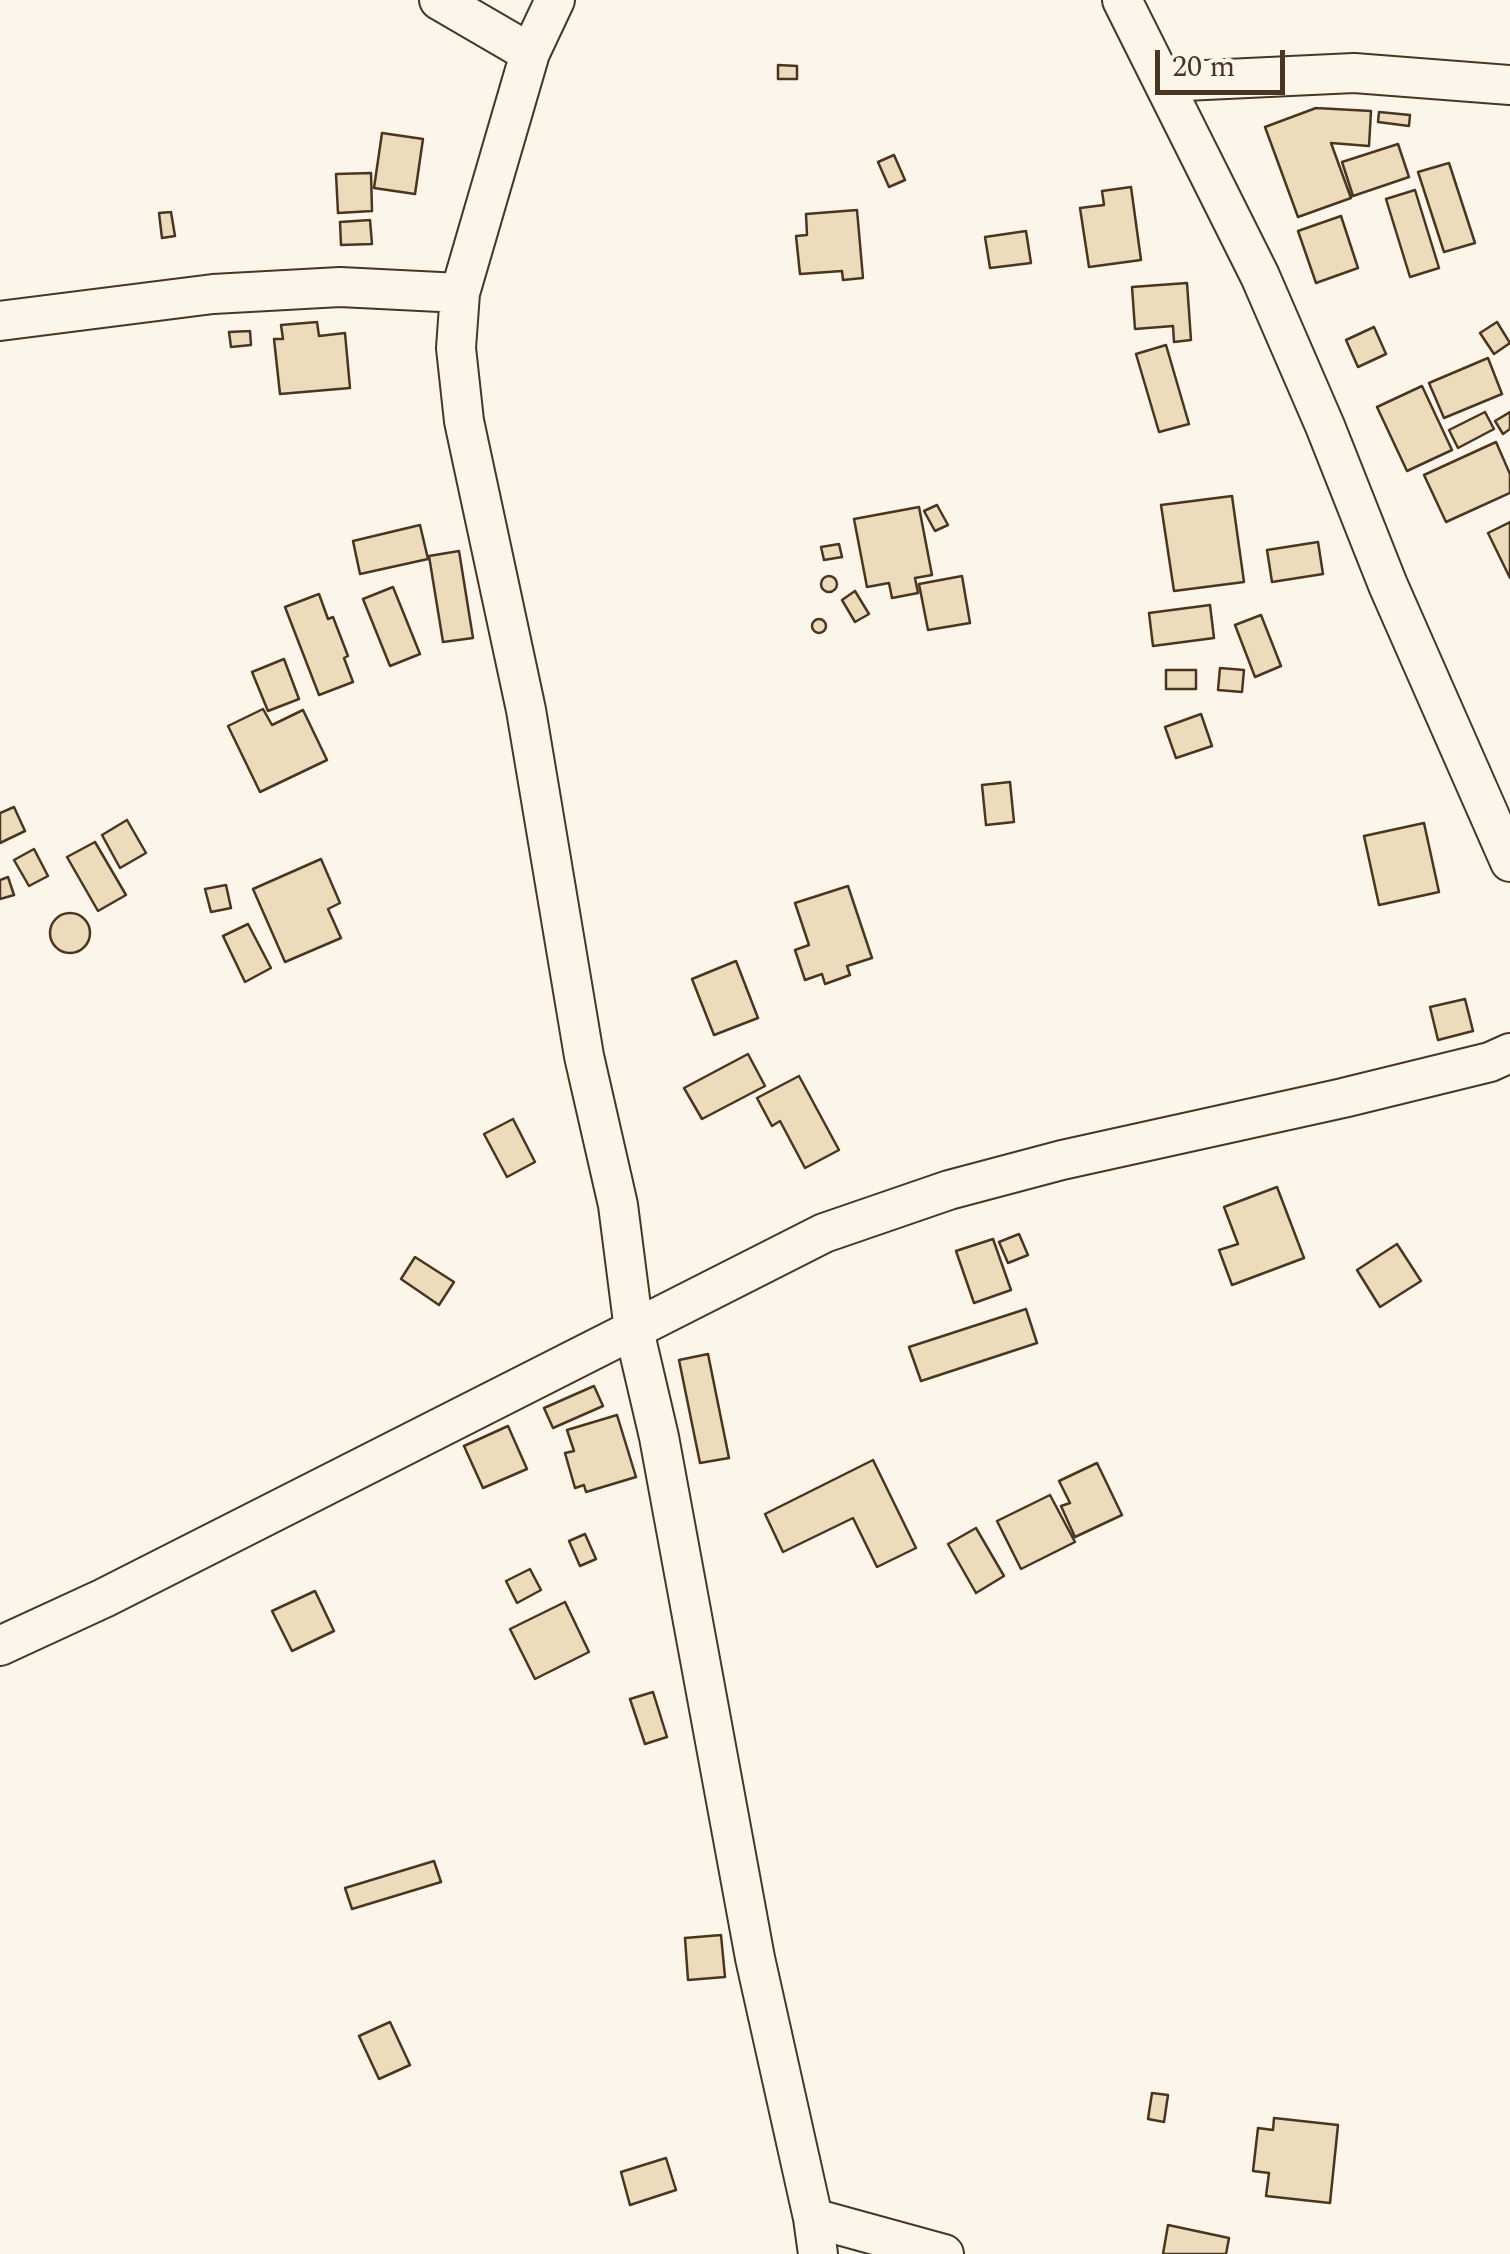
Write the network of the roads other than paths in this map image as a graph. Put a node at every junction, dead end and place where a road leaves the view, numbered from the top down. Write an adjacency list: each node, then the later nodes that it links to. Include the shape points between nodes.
1 (439, 0): 4 (street)
2 (555, 0): 4 (street)
3 (1122, 0): 5 (street)
4 (530, 53): 7 (street)
5 (1163, 82): 6 (street, via 1354,73); 9 (street, via 1267,292)
6 (1510, 85)
7 (460, 293): 8 (street, via 340,287 214,294); 11 (street, via 456,348 464,421 526,710 584,1056 618,1206)
8 (0, 321)
9 (1510, 862)
10 (1510, 1053): 11 (street, via 1380,1090 1167,1134 949,1190 824,1233)
11 (634, 1330): 12 (street); 13 (street)
12 (0, 1646)
13 (815, 2236): 14 (street)
14 (944, 2254)

